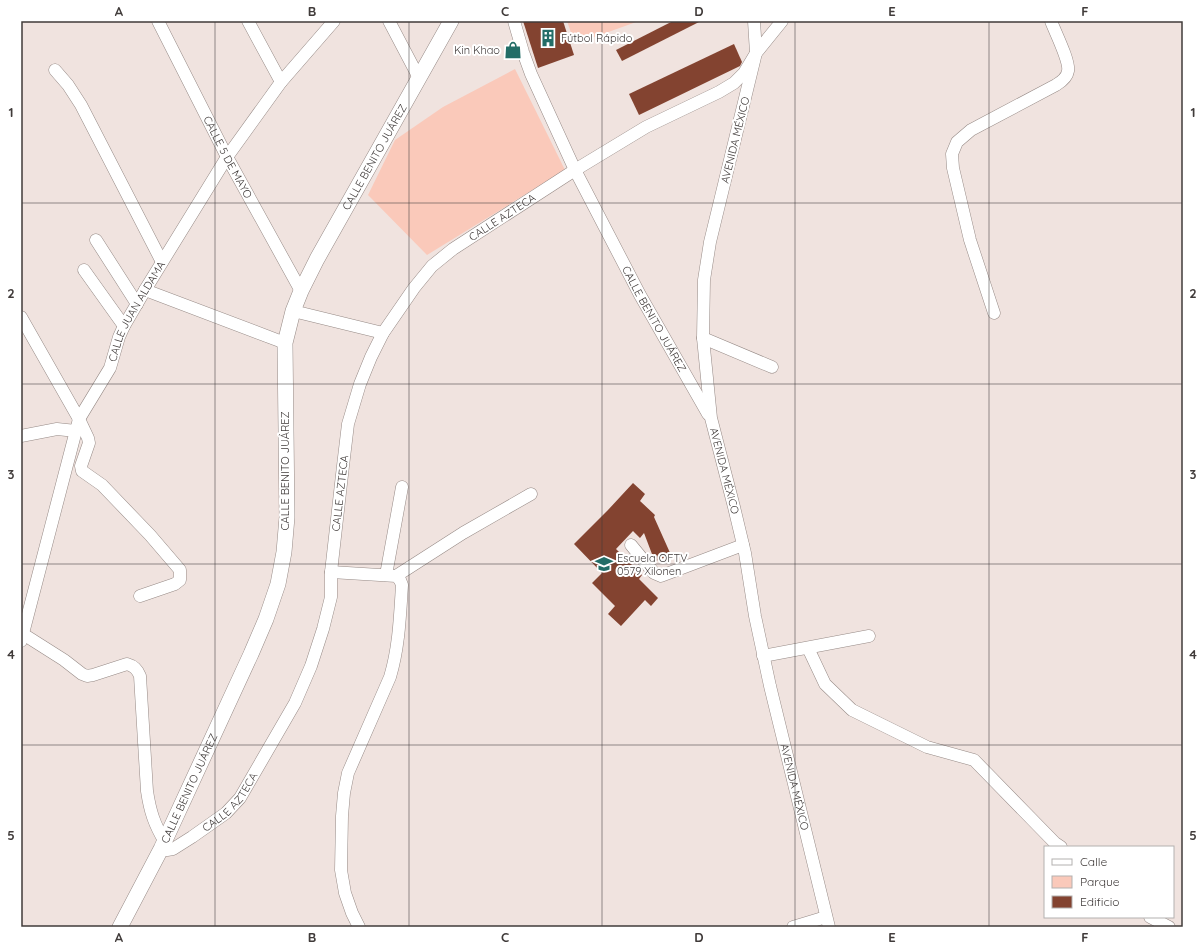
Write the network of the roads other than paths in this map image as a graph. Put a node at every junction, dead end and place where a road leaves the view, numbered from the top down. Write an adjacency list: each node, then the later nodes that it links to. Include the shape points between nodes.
1 (158, 21): 15 (street, CALLE 5 DE MAYO)
2 (248, 21): 14 (street)
3 (334, 21): 10 (street, CALLE JUAN ALDAMA)
4 (389, 21): 13 (street)
5 (451, 21): 13 (main road, CALLE BENITO JUÁREZ)
6 (514, 21): 16 (street, CALLE BENITO JUÁREZ, via 531,74)
7 (754, 21): 11 (street, AVENIDA MÉXICO)
8 (782, 21): 11 (street, CALLE AZTECA)
9 (1051, 21): 24 (street, via 1068,63 1068,72 1064,79 971,130 957,142 952,154 952,168 970,240)
10 (323, 26): 14 (street, CALLE JUAN ALDAMA)
11 (756, 52): 16 (street, CALLE AZTECA, via 744,73 734,83 646,127); 28 (street, AVENIDA MÉXICO, via 710,242 704,280)
12 (56, 70): 18 (street, via 81,105)
13 (419, 78): 21 (main road, CALLE BENITO JUÁREZ)
14 (281, 82): 15 (street, CALLE JUAN ALDAMA)
15 (227, 157): 18 (street, CALLE JUAN ALDAMA); 21 (street, CALLE 5 DE MAYO)
16 (575, 170): 27 (street, CALLE AZTECA, via 453,249 432,266); 31 (street, CALLE BENITO JUÁREZ, via 640,295)
17 (96, 240): 22 (street)
18 (162, 262): 20 (street, CALLE JUAN ALDAMA)
19 (84, 270): 26 (street)
20 (144, 290): 22 (street, CALLE JUAN ALDAMA); 29 (street)
21 (301, 291): 23 (main road, CALLE BENITO JUÁREZ)
22 (137, 304): 26 (street, CALLE JUAN ALDAMA)
23 (294, 311): 27 (street); 29 (main road, CALLE BENITO JUÁREZ)
24 (994, 313)
25 (21, 317): 32 (street)
26 (124, 326): 32 (street, CALLE JUAN ALDAMA, via 110,368)
27 (383, 333): 39 (street, CALLE AZTECA, via 360,384 348,424)
28 (703, 338): 30 (street); 31 (street, AVENIDA MÉXICO)
29 (285, 343): 46 (main road, CALLE BENITO JUÁREZ, via 287,517 278,584 251,654)
30 (772, 367)
31 (711, 418): 38 (street, AVENIDA MÉXICO)
32 (79, 419): 33 (street, CALLE JUAN ALDAMA); 41 (street, via 89,443 81,466 82,471 102,484 180,570 180,580 175,584)
33 (76, 431): 34 (street, via 57,429); 43 (street, CALLE JUAN ALDAMA)
34 (21, 436)
35 (402, 487): 40 (street)
36 (531, 494): 40 (street)
37 (631, 545): 38 (street, via 654,573 661,576)
38 (743, 546): 45 (street, AVENIDA MÉXICO)
39 (331, 572): 40 (street); 46 (street, CALLE AZTECA, via 332,597 311,666 295,703 240,798 226,813 192,838 173,849 167,850)
40 (391, 575): 51 (street, via 400,580 402,585 395,662 348,773 344,793 341,870 345,893)
41 (140, 596)
42 (869, 636): 44 (street)
43 (22, 637): 46 (street, via 87,676 127,664 137,669 140,676 147,790 153,820)
44 (808, 648): 45 (street); 47 (street, via 825,684 852,710 927,747 974,760)
45 (763, 656): 49 (street, AVENIDA MÉXICO)
46 (163, 845): 50 (main road, CALLE BENITO JUÁREZ)
47 (1060, 846)
48 (1152, 918): 53 (street)
49 (827, 922): 52 (street)
50 (120, 927)
51 (359, 927)
52 (793, 927)
53 (1169, 927)

